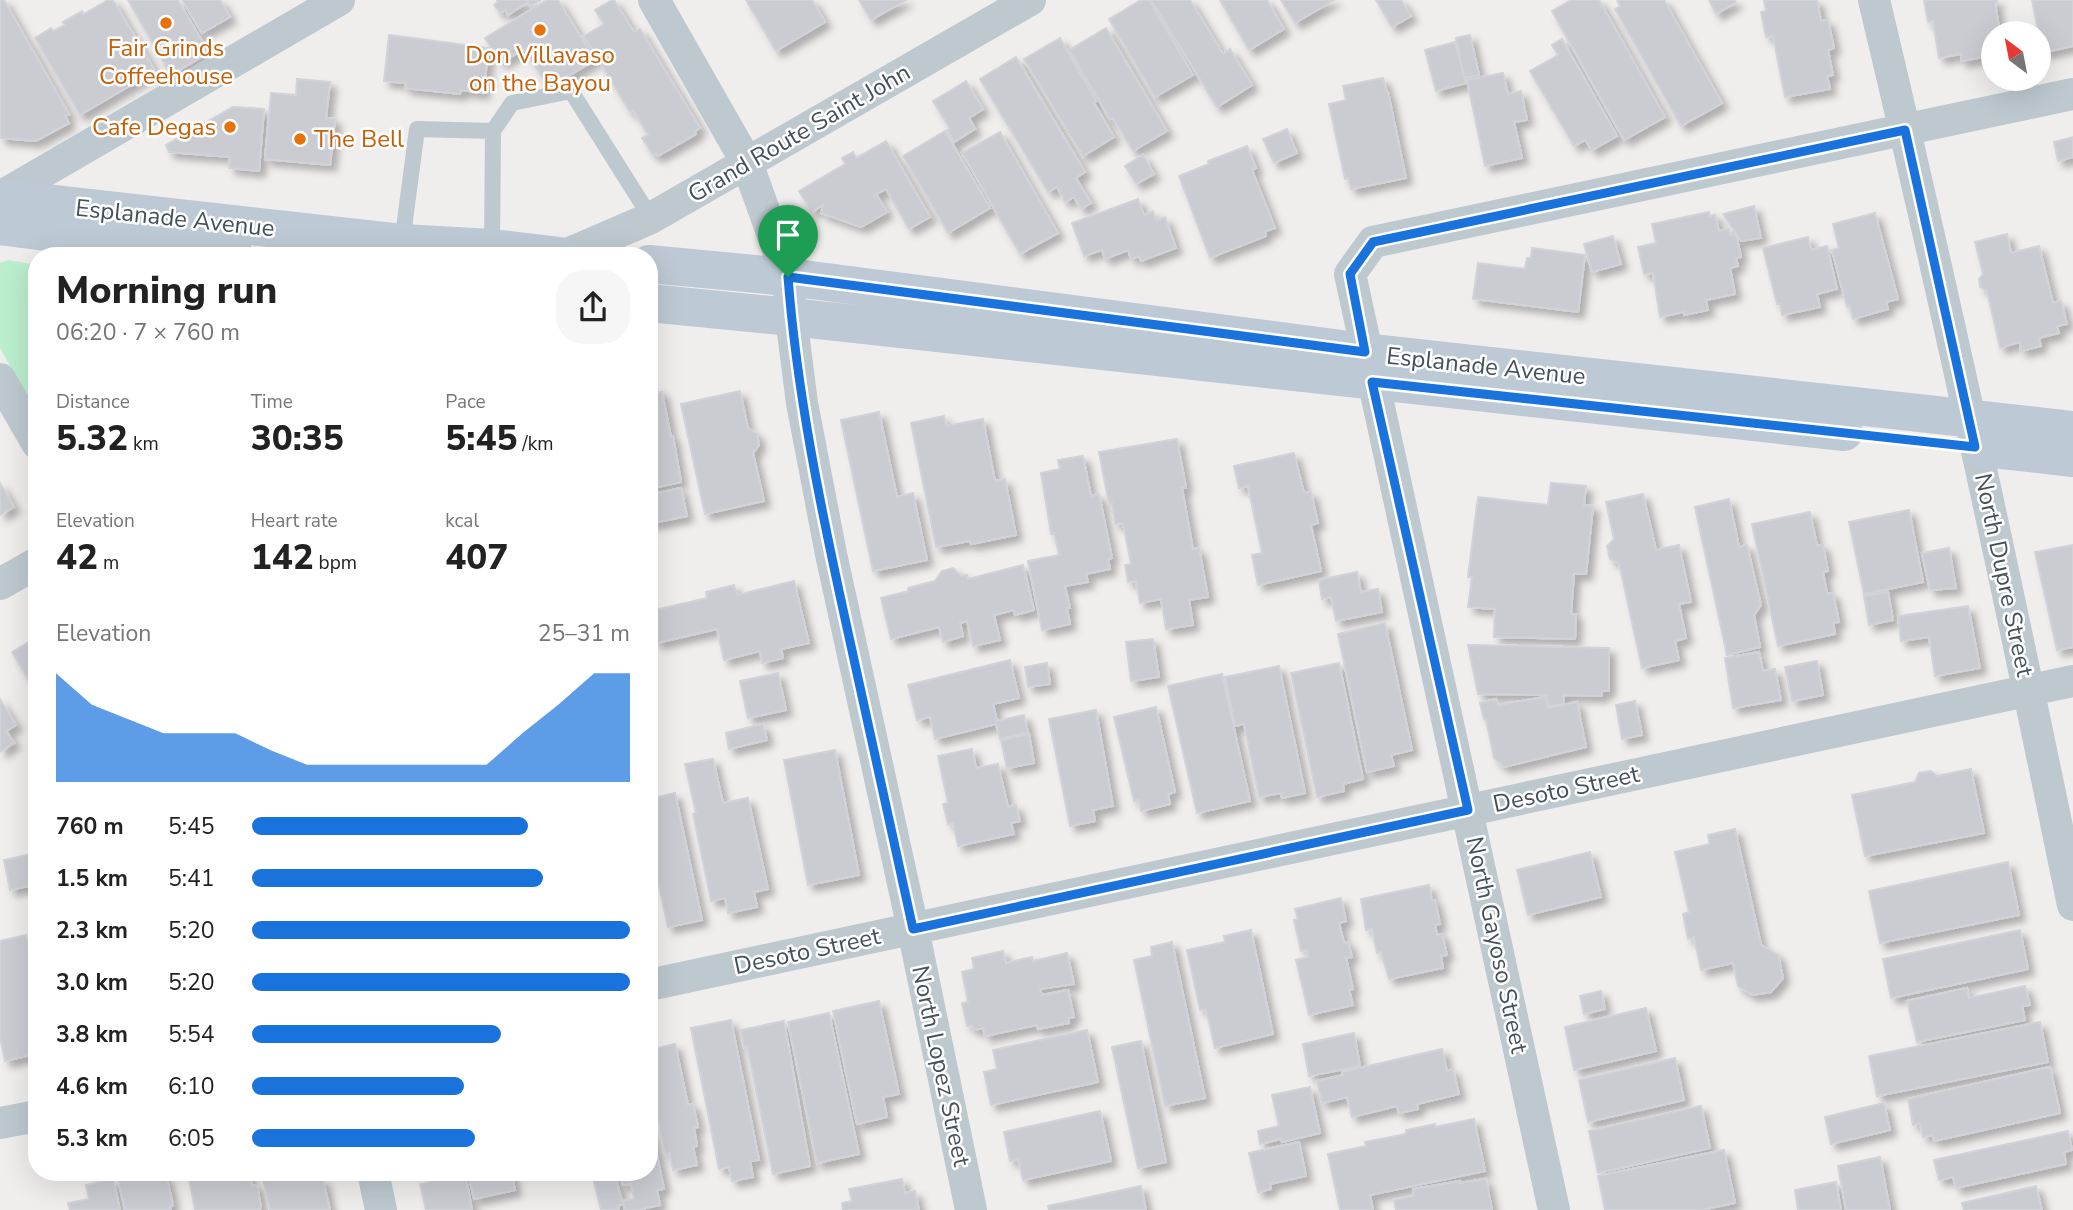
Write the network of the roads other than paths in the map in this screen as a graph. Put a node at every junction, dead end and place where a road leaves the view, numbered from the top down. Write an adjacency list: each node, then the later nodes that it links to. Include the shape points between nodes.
1 (339, 0): 9 (street)
2 (654, 0): 8 (street, North Lopez Street)
3 (1030, 0): 8 (street, Grand Route Saint John)
4 (1874, 0): 6 (street, North Dupre Street)
5 (2073, 94): 6 (street, North Gayoso Street)
6 (1905, 130): 21 (street, North Gayoso Street, via 1373,242 1350,274); 25 (street, North Dupre Street)
7 (493, 131): 10 (lane, via 512,103 571,91); 12 (lane, via 417,129); 15 (lane)
8 (747, 163): 10 (street, Grand Route Saint John); 18 (street, North Lopez Street)
9 (0, 198): 12 (street, Esplanade Avenue)
10 (651, 218): 16 (street, Grand Route Saint John)
11 (0, 226): 13 (street, Esplanade Avenue)
12 (402, 243): 14 (street, Esplanade Avenue)
13 (164, 247)
14 (474, 247)
15 (492, 247)
16 (582, 247)
17 (658, 265): 18 (street, Esplanade Avenue)
18 (788, 277): 20 (street, North Lopez Street); 21 (street, Esplanade Avenue)
19 (658, 304): 20 (street, Esplanade Avenue)
20 (791, 317): 21 (street, Esplanade Avenue); 33 (street, North Lopez Street, via 831,554)
21 (1369, 367): 25 (street, Esplanade Avenue); 31 (street, North Gayoso Street)
22 (0, 379): 23 (street)
23 (28, 427)
24 (2073, 430): 25 (street, Esplanade Avenue)
25 (1973, 433): 26 (street, Esplanade Avenue); 30 (street, North Dupre Street)
26 (2073, 458)
27 (28, 568): 28 (street)
28 (0, 584)
29 (2073, 681): 30 (street, Desoto Street)
30 (2029, 690): 31 (street, Desoto Street); 32 (street, North Dupre Street)
31 (1468, 810): 33 (street, Desoto Street); 40 (street, North Gayoso Street)
32 (2073, 905)
33 (913, 929): 34 (street, Desoto Street); 39 (street, North Lopez Street)
34 (658, 983)
35 (28, 1117): 36 (street)
36 (0, 1123)
37 (375, 1181): 38 (street)
38 (381, 1210)
39 (971, 1210)
40 (1554, 1210)

